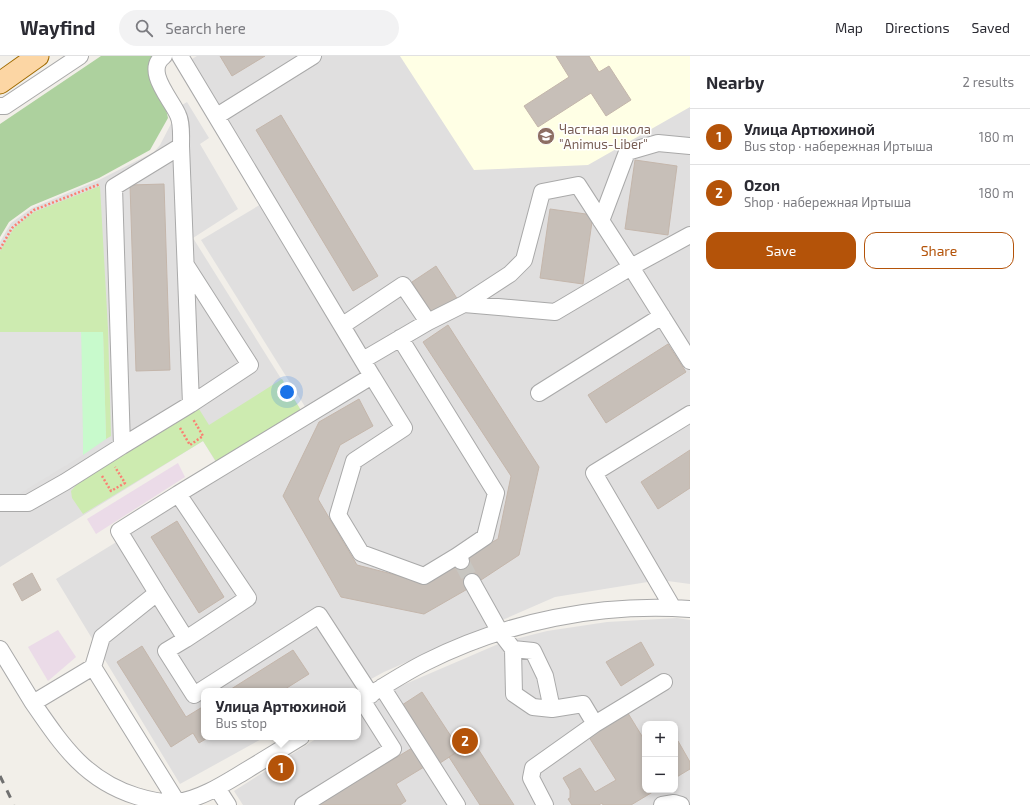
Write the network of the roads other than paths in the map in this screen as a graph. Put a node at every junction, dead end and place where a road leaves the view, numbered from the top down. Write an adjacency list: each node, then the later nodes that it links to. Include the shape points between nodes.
1 (38, 56): 6 (main road)
2 (80, 56): 7 (street, via 5,106)
3 (164, 56): 9 (street, via 157,68 158,79 179,116)
4 (180, 56): 8 (street)
5 (313, 56): 8 (street)
6 (0, 83)
7 (1, 106)
8 (217, 116): 18 (street)
9 (181, 146): 13 (street); 26 (street, via 108,186)
10 (690, 146): 11 (street, via 658,143 627,152)
11 (601, 221): 14 (street); 15 (street, via 578,185 542,192 524,260 510,274)
12 (690, 235): 14 (street)
13 (186, 264): 24 (street); 24 (street, via 250,365)
14 (632, 267): 15 (street, via 555,312); 16 (street)
15 (464, 304): 17 (street)
16 (662, 316): 21 (street); 23 (street)
17 (428, 322): 18 (street, via 403,285); 19 (street)
18 (343, 325): 20 (street)
19 (400, 338): 20 (street); 22 (street, via 496,493 484,537 459,559 424,576 361,554 338,515 354,461 404,428)
20 (363, 360): 22 (street)
21 (690, 361)
22 (372, 376): 27 (street)
23 (539, 393)
24 (188, 406): 26 (street)
25 (690, 414): 31 (street, via 594,473)
26 (122, 446): 28 (street, via 28,502)
27 (178, 494): 30 (street, via 119,531); 34 (street, via 248,598)
28 (0, 503)
29 (472, 582): 33 (street)
30 (157, 593): 34 (street); 37 (street, via 102,638)
31 (673, 608): 32 (street); 33 (street, via 585,612 542,620)
32 (690, 609)
33 (500, 632): 36 (street); 41 (street, via 439,656)
34 (186, 639): 40 (street, via 166,651 194,695)
35 (0, 649): 42 (street)
36 (513, 649): 43 (street, via 533,651 545,676); 43 (street, via 514,694 533,707)
37 (93, 667): 42 (street); 47 (street)
38 (664, 682): 44 (street)
39 (205, 688): 41 (street, via 319,615)
40 (201, 691)
41 (368, 696): 49 (street, via 392,749); 50 (street)
42 (33, 703): 47 (street, via 75,759 94,776 120,791 152,801)
43 (552, 709): 44 (street, via 583,704)
44 (595, 724): 51 (street, via 533,768 531,778)
45 (296, 740): 46 (street)
46 (217, 788): 47 (street); 48 (street)
47 (177, 802)
48 (228, 805)
49 (303, 805)
50 (457, 805)
51 (545, 805)
52 (662, 805): 53 (street)
53 (681, 805)

